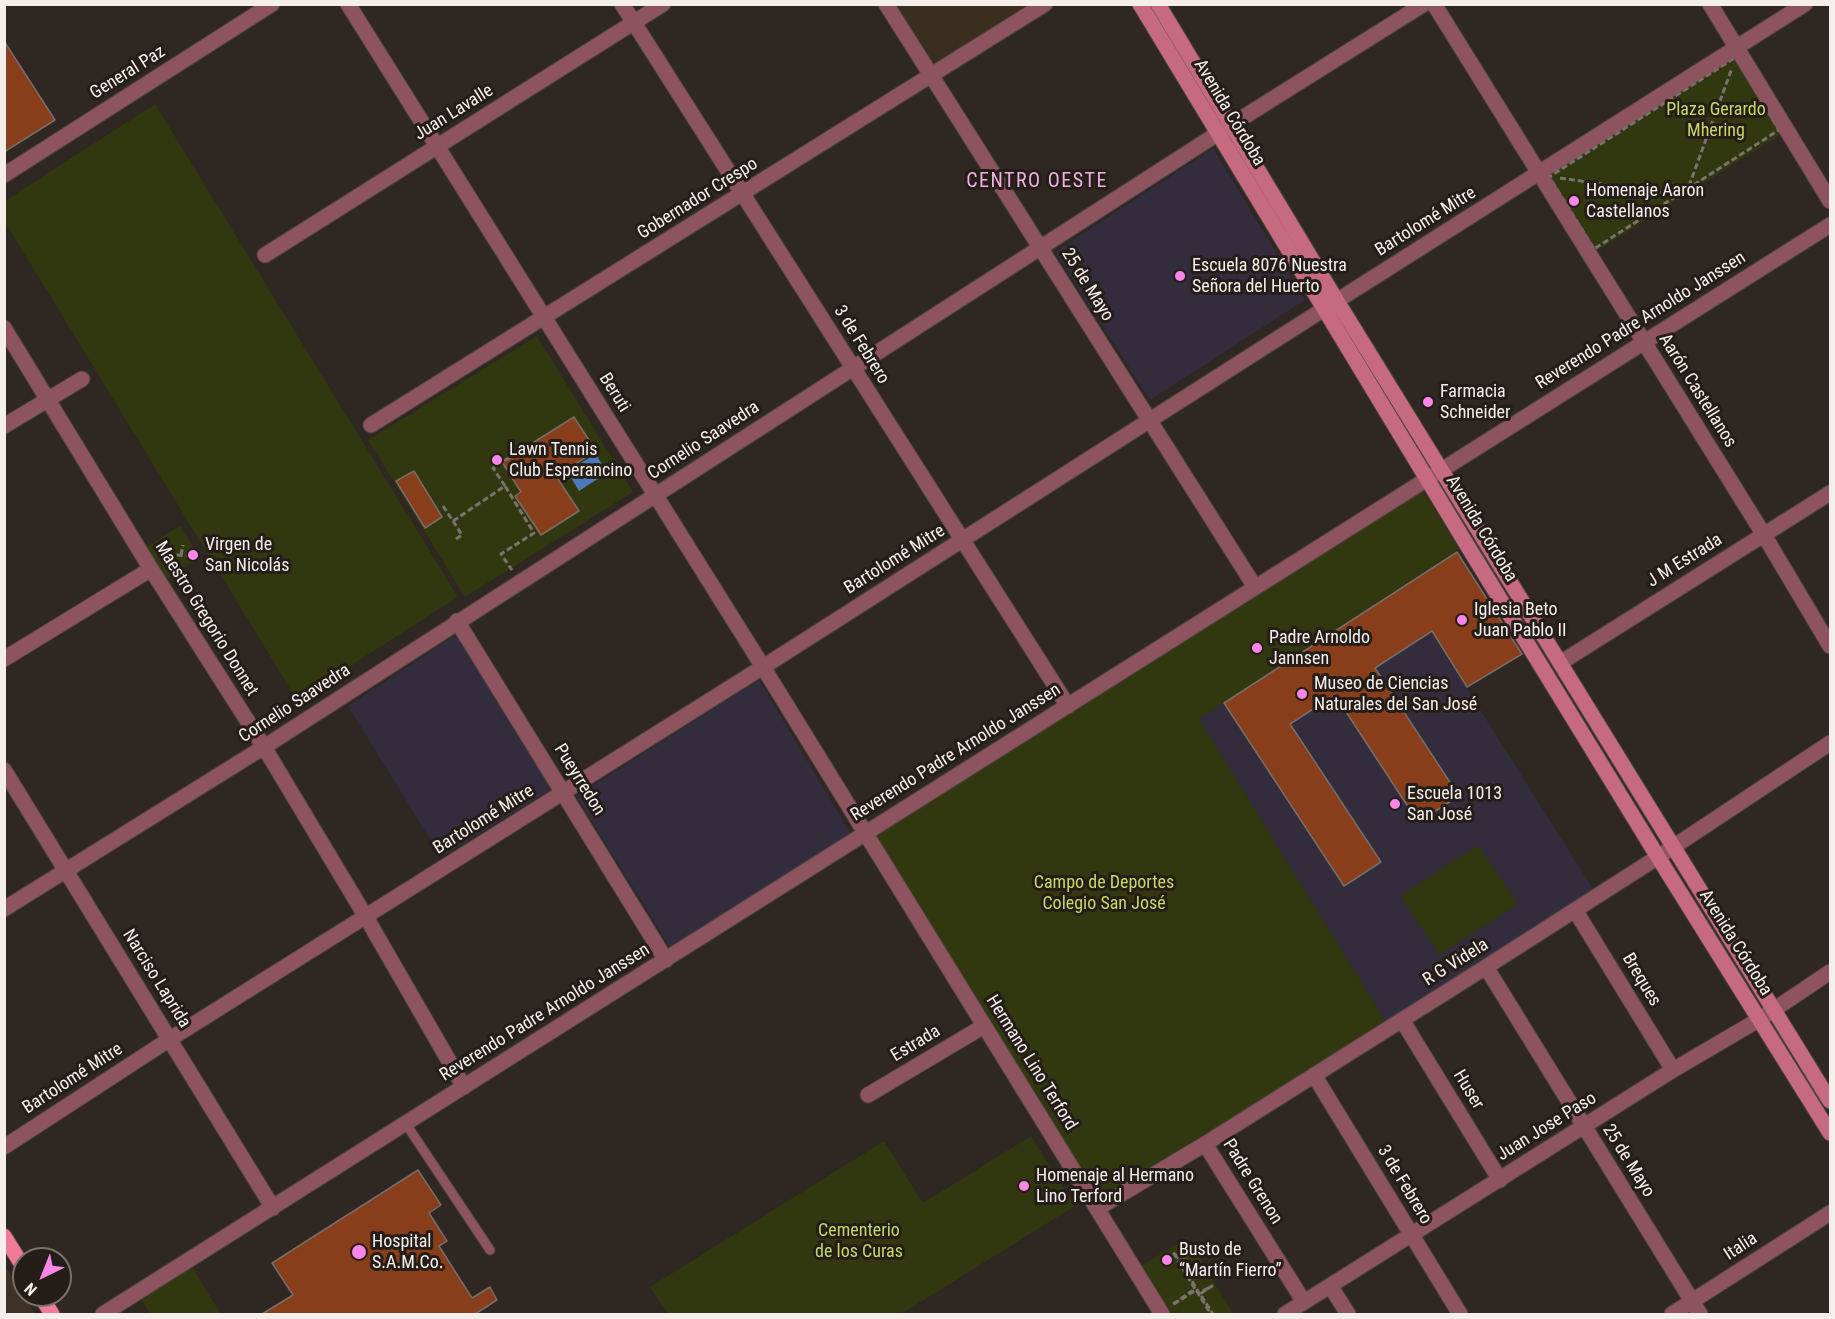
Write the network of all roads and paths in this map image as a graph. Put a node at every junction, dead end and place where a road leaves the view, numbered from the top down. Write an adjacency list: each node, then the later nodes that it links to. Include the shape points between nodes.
1 (272, 4): 18 (street, General Paz)
2 (348, 4): 17 (street, Beruti)
3 (622, 4): 13 (street, 3 de Febrero)
4 (663, 4): 13 (street, Juan Lavalle)
5 (886, 4): 15 (street, 25 de Mayo)
6 (1045, 4): 15 (street, Gobernador Crespo)
7 (1140, 4): 16 (main road, Avenida Córdoba)
8 (1158, 4): 16 (main road, Avenida Córdoba)
9 (1424, 4): 16 (street, Cornelio Saavedra)
10 (1434, 4): 19 (street, Aarón Castellanos)
11 (1710, 4): 14 (street)
12 (1805, 4): 14 (street, Bartolomé Mitre)
13 (634, 23): 17 (street, Juan Lavalle); 21 (street, 3 de Febrero)
14 (1737, 53): 19 (street, Bartolomé Mitre); 19 (path); 20 (path); 20 (path, via 1779,130); 23 (street)
15 (931, 77): 21 (street, Gobernador Crespo); 25 (street, 25 de Mayo)
16 (1225, 130): 25 (street, Cornelio Saavedra); 27 (main road, Avenida Córdoba)
17 (437, 147): 26 (street, Juan Lavalle); 28 (street, Beruti)
18 (4, 175)
19 (1544, 176): 22 (path); 22 (path, via 1594,249); 27 (street, Bartolomé Mitre); 30 (street, Aarón Castellanos)
20 (1689, 188): 22 (path)
21 (742, 194): 28 (street, Gobernador Crespo); 31 (street, 3 de Febrero)
22 (1677, 195)
23 (1830, 201)
24 (1830, 225): 30 (street, Reverendo Padre Arnoldo Janssen)
25 (1041, 249): 31 (street, Cornelio Saavedra); 34 (street, 25 de Mayo)
26 (265, 255)
27 (1331, 305): 34 (street, Bartolomé Mitre); 38 (main road, Avenida Córdoba); 39 (main road, Avenida Córdoba)
28 (544, 318): 35 (street, Gobernador Crespo); 42 (street, Beruti)
29 (4, 328): 33 (street, Maestro Gregorio Donnet)
30 (1644, 342): 38 (street, Reverendo Padre Arnoldo Janssen); 45 (street, Aarón Castellanos)
31 (854, 369): 42 (street, Cornelio Saavedra); 47 (street, 3 de Febrero)
32 (82, 379): 33 (street)
33 (47, 399): 36 (street); 52 (street, Maestro Gregorio Donnet)
34 (1150, 421): 47 (street, Bartolomé Mitre); 54 (street, 25 de Mayo)
35 (371, 425)
36 (4, 426)
37 (522, 449): 40 (path, via 493,468)
38 (1442, 470): 39 (street, Reverendo Padre Arnoldo Janssen); 58 (main road, Avenida Córdoba)
39 (1428, 478): 54 (street, Reverendo Padre Arnoldo Janssen); 67 (main road, Avenida Córdoba)
40 (505, 486): 44 (path); 53 (path, via 534,533 501,554)
41 (1830, 493): 45 (street, J M Estrada)
42 (655, 495): 53 (street, Cornelio Saavedra); 59 (street, Beruti)
43 (443, 506): 44 (path)
44 (453, 521): 46 (path, via 462,535)
45 (1764, 535): 56 (street, Aarón Castellanos); 58 (street, J M Estrada)
46 (456, 539)
47 (963, 540): 59 (street, Bartolomé Mitre); 60 (street, 3 de Febrero)
48 (183, 545): 50 (path)
49 (174, 555): 50 (path); 52 (path); 52 (path, via 161,554)
50 (181, 555): 51 (path)
51 (190, 556)
52 (158, 566): 57 (street); 62 (street, Maestro Gregorio Donnet)
53 (520, 581): 55 (street, Cornelio Saavedra)
54 (1255, 587): 60 (street, Reverendo Padre Arnoldo Janssen)
55 (457, 621): 62 (street, Cornelio Saavedra); 64 (street, Pueyrredon)
56 (1830, 646)
57 (4, 659)
58 (1560, 663): 66 (main road, Avenida Córdoba)
59 (763, 667): 64 (street, Bartolomé Mitre); 65 (street, Beruti)
60 (1068, 706): 65 (street, Reverendo Padre Arnoldo Janssen)
61 (1830, 743): 66 (street, R G Videla)
62 (264, 747): 68 (street, Cornelio Saavedra); 71 (street, Maestro Gregorio Donnet)
63 (4, 770): 68 (street, Narciso Laprida)
64 (564, 792): 71 (street, Bartolomé Mitre); 72 (street, Pueyrredon)
65 (865, 834): 72 (street, Reverendo Padre Arnoldo Janssen); 78 (street, Hermano Lino Terford)
66 (1672, 847): 67 (street, R G Videla); 75 (main road, Avenida Córdoba)
67 (1658, 857): 70 (street, R G Videla); 76 (main road, Avenida Córdoba)
68 (66, 870): 69 (street, Cornelio Saavedra); 79 (street, Narciso Laprida)
69 (4, 909)
70 (1575, 910): 73 (street, R G Videla); 80 (street, Breques)
71 (366, 917): 79 (street, Bartolomé Mitre); 82 (street, Maestro Gregorio Donnet)
72 (666, 960): 82 (street, Reverendo Padre Arnoldo Janssen)
73 (1486, 967): 77 (street, R G Videla); 86 (street, 25 de Mayo)
74 (1830, 972): 75 (street, Juan Jose Paso)
75 (1774, 1009): 76 (street, Juan Jose Paso); 84 (main road, Avenida Córdoba)
76 (1760, 1019): 80 (street, Juan Jose Paso); 87 (main road, Avenida Córdoba)
77 (1402, 1020): 81 (street, R G Videla); 90 (street, Huser)
78 (984, 1026): 83 (street, Estrada); 92 (street, Hermano Lino Terford)
79 (170, 1039): 89 (street, Bartolomé Mitre); 91 (street, Narciso Laprida)
80 (1673, 1070): 86 (street, Juan Jose Paso)
81 (1314, 1075): 88 (street, R G Videla); 94 (street, 3 de Febrero)
82 (464, 1087): 85 (street, Reverendo Padre Arnoldo Janssen)
83 (868, 1095)
84 (1830, 1101)
85 (406, 1124): 91 (street, Reverendo Padre Arnoldo Janssen); 97 (lane)
86 (1584, 1126): 90 (street, Juan Jose Paso); 100 (street, 25 de Mayo)
87 (1830, 1133)
88 (1205, 1144): 92 (street, R G Videla); 99 (street, Padre Grenon)
89 (4, 1148)
90 (1500, 1180): 94 (street, Juan Jose Paso)
91 (273, 1208): 102 (street, Reverendo Padre Arnoldo Janssen)
92 (1098, 1208): 101 (street, Hermano Lino Terford)
93 (1830, 1213): 100 (street, Italia)
94 (1412, 1235): 98 (street, Juan Jose Paso); 106 (street, 3 de Febrero)
95 (4, 1236): 96 (main road)
96 (12, 1249)
97 (490, 1250)
98 (1331, 1287): 99 (street, Juan Jose Paso); 105 (street)
99 (1304, 1302): 104 (street, Juan Jose Paso)
100 (1696, 1308): 107 (street, Italia)
101 (1166, 1310): 103 (path, via 1196,1290); 103 (path, via 1195,1289 1173,1252 1179,1260 1193,1252 1180,1261 1200,1293 1212,1286 1200,1294)
102 (103, 1314)
103 (1212, 1314)
104 (1285, 1314)
105 (1348, 1314)
106 (1460, 1314)
107 (1672, 1314)

